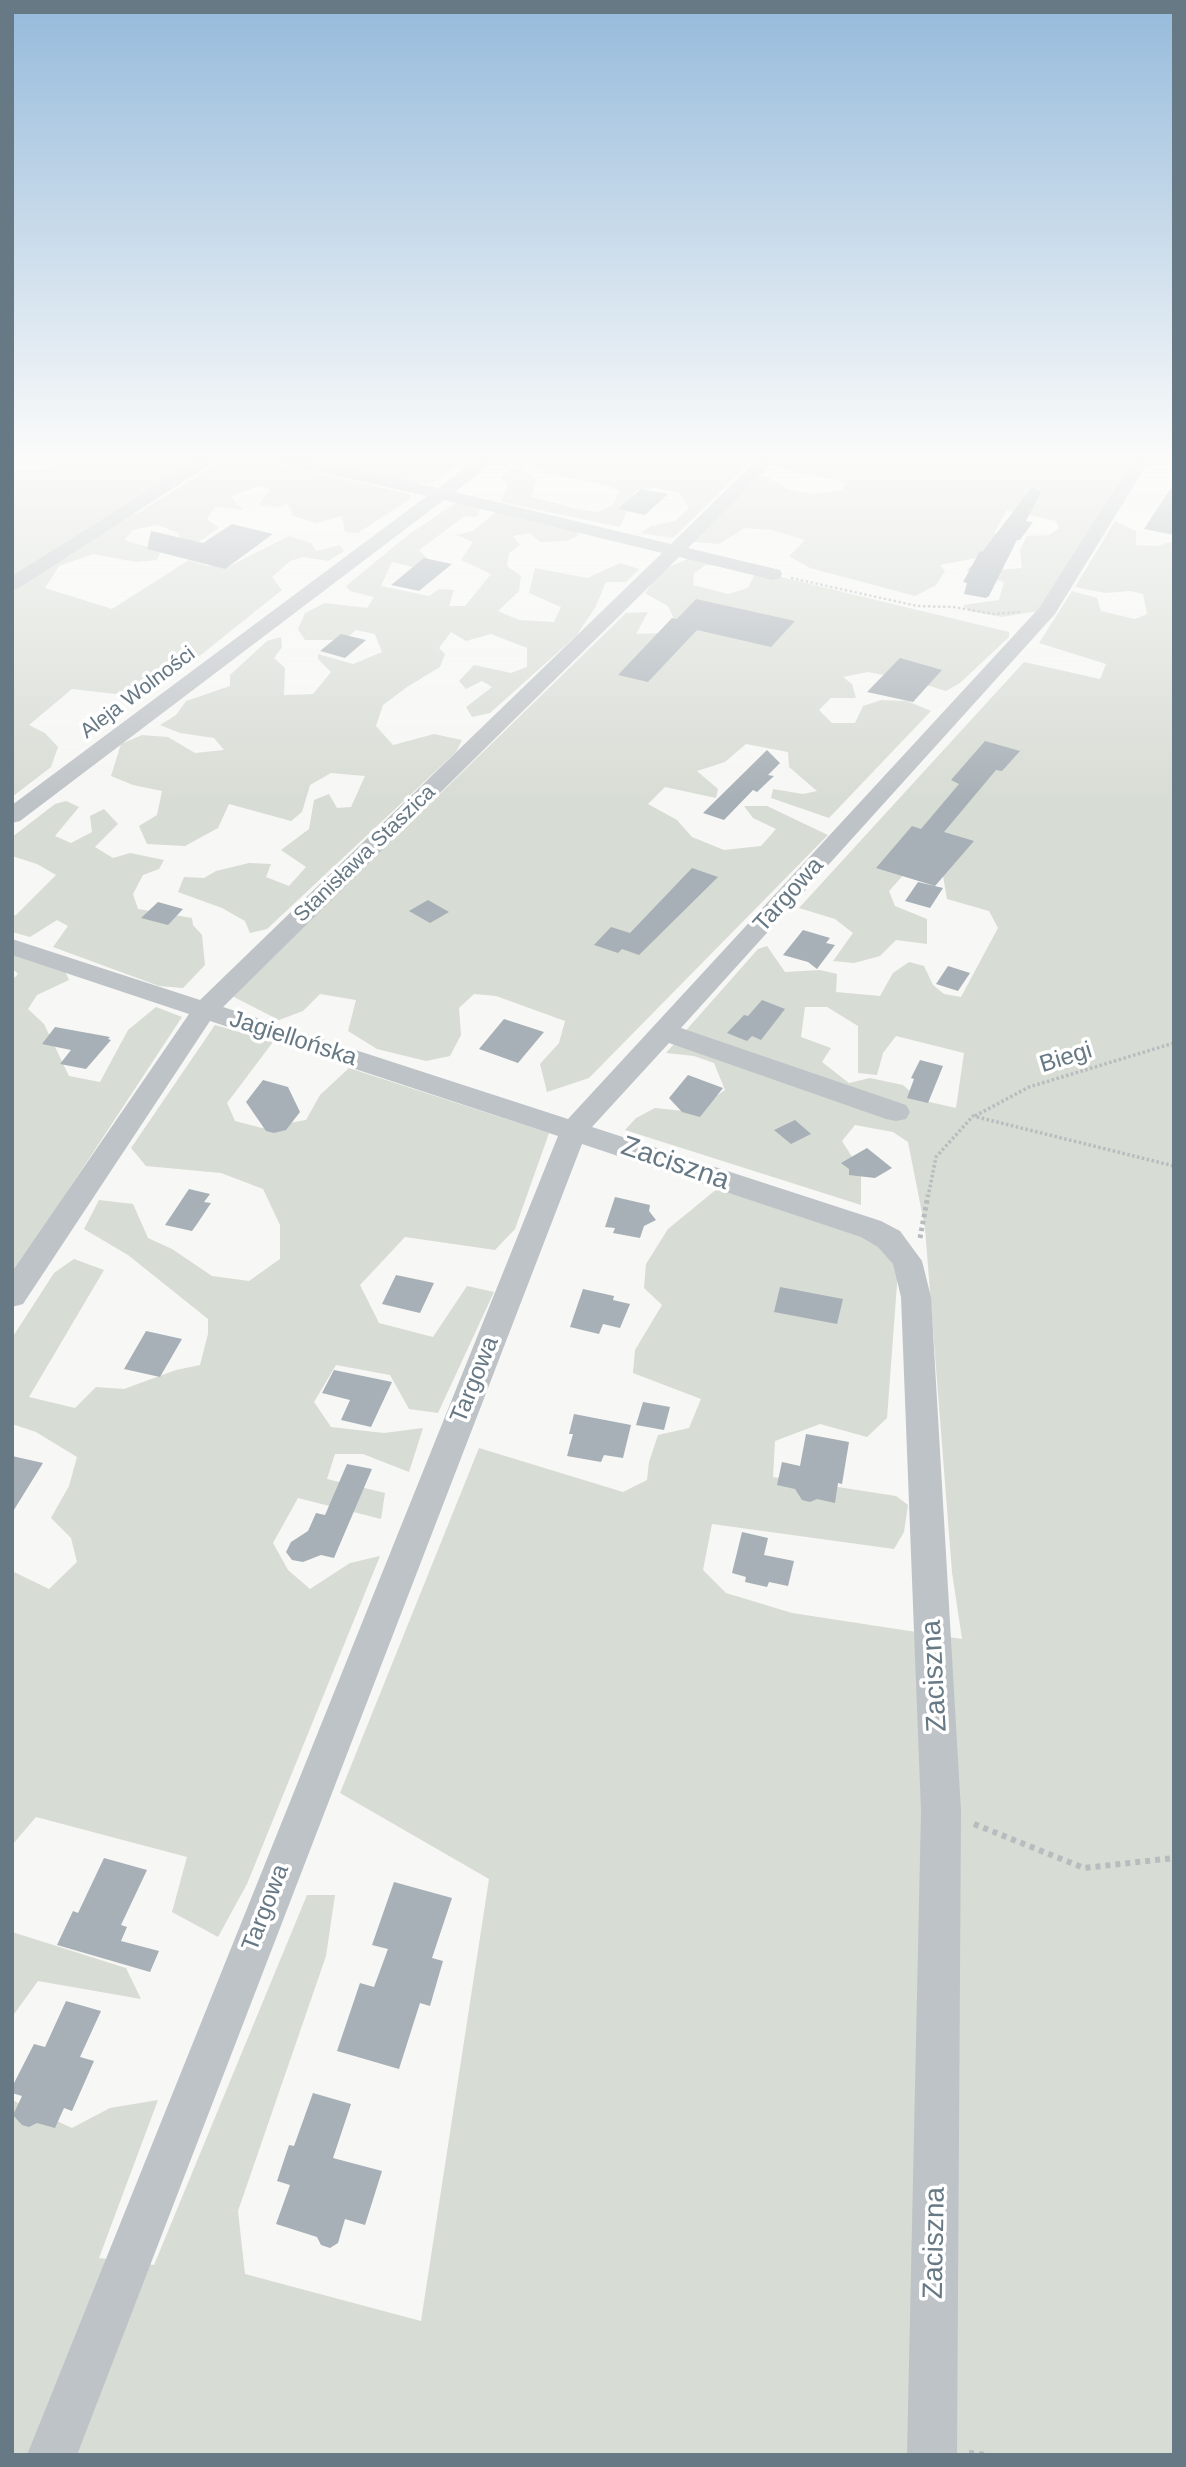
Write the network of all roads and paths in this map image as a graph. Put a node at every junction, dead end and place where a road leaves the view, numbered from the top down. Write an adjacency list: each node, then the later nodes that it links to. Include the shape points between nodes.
1 (32, 571): 7 (street)
2 (338, 571): 9 (street, Aleja Wolności)
3 (654, 571): 11 (street, Stanisława Staszica)
4 (761, 571): 6 (street)
5 (1072, 571): 8 (street, Targowa)
6 (773, 574): 8 (path, via 917,606 994,614)
7 (12, 584)
8 (1048, 610): 12 (street, Targowa)
9 (12, 816)
10 (12, 947): 11 (street, Jagiellońska)
11 (204, 1011): 16 (street, Jagiellońska); 19 (street, Stanisława Staszica)
12 (665, 1032): 14 (street); 16 (street, Targowa)
13 (1174, 1043): 15 (path, Biegi, via 1029,1087)
14 (896, 1112)
15 (974, 1116): 17 (path); 18 (path, Biegi, via 936,1157)
16 (574, 1130): 18 (street, Zaciszna, via 872,1228 900,1250); 22 (street, Targowa)
17 (1174, 1166)
18 (912, 1277): 20 (street, Zaciszna)
19 (12, 1296)
20 (941, 1811): 21 (path, via 1084,1868); 23 (street, Zaciszna)
21 (1174, 1858)
22 (52, 2455)
23 (932, 2455)

